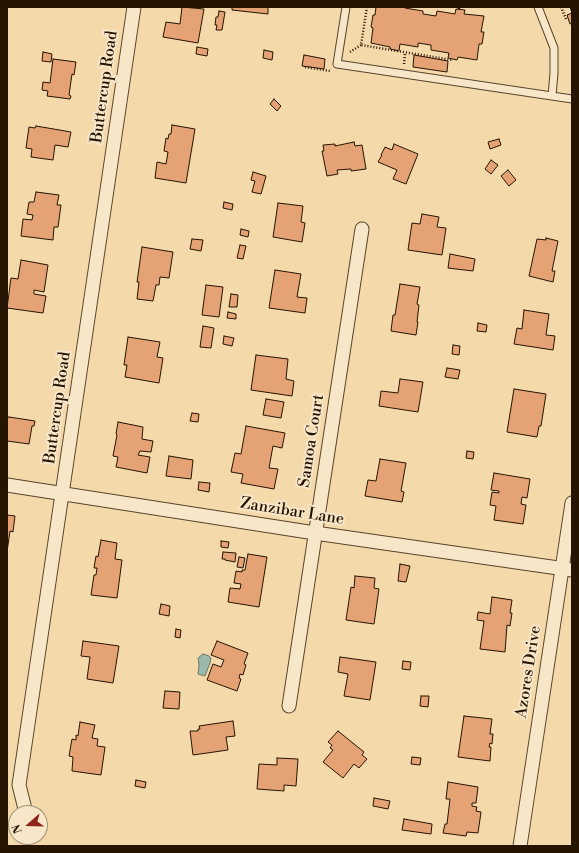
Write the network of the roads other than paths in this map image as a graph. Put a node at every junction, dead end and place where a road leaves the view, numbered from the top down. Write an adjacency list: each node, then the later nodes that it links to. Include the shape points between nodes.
1 (134, 7): 8 (street, Buttercup Road)
2 (346, 7): 4 (lane, via 337,64)
3 (538, 7): 4 (lane, via 554,48)
4 (552, 96): 5 (lane)
5 (572, 99)
6 (362, 229): 10 (street, Samoa Court)
7 (7, 485): 8 (street, Zanzibar Lane)
8 (63, 494): 10 (street, Zanzibar Lane); 13 (street, Buttercup Road, via 19,785)
9 (572, 503): 11 (street, Azores Drive)
10 (315, 532): 11 (street, Zanzibar Lane); 12 (street, Samoa Court)
11 (567, 569): 14 (street, Azores Drive)
12 (289, 706)
13 (24, 805)
14 (520, 846)

